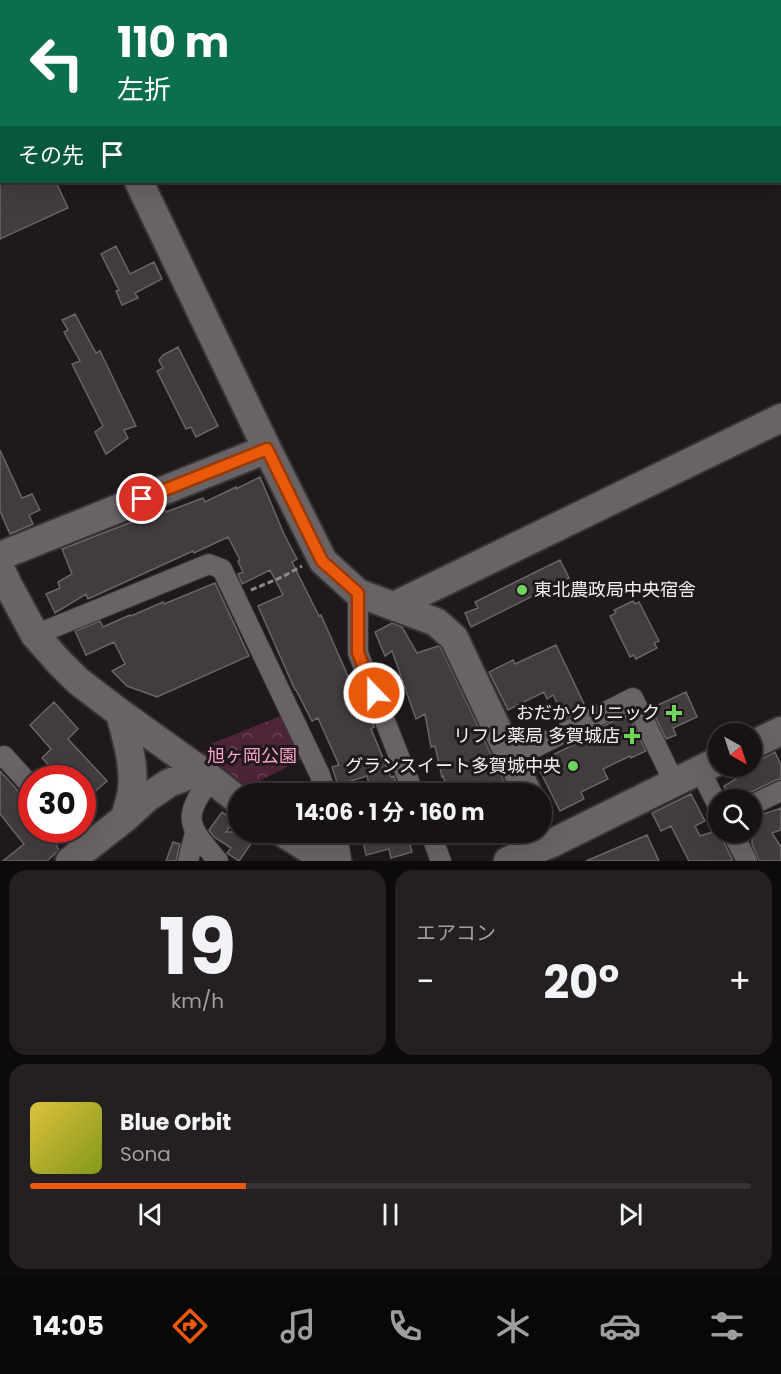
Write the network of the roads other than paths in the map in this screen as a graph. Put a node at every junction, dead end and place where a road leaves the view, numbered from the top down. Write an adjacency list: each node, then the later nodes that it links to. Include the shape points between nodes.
1 (139, 183): 3 (street)
2 (781, 418): 7 (street)
3 (267, 449): 4 (street); 6 (street, via 322,561)
4 (0, 556)
5 (0, 568): 8 (street)
6 (358, 593): 7 (street); 19 (street, via 358,653)
7 (394, 606): 13 (street, via 436,622 454,638)
8 (35, 635): 9 (street, via 72,675); 18 (street, via 209,564 222,569)
9 (120, 713): 16 (street); 24 (street, via 133,772)
10 (781, 731): 11 (street)
11 (762, 740)
12 (0, 758): 15 (street, via 4,756)
13 (512, 759): 17 (street, via 633,698); 20 (street)
14 (708, 765): 17 (street)
15 (18, 772)
16 (206, 775): 22 (street); 24 (street, via 170,783); 26 (street, via 191,810)
17 (674, 782): 25 (street)
18 (323, 783)
19 (410, 783)
20 (523, 783)
21 (781, 791): 23 (street)
22 (228, 792)
23 (762, 800)
24 (125, 818): 32 (street)
25 (552, 830)
26 (195, 833): 33 (street); 34 (street)
27 (299, 843): 35 (street)
28 (338, 843): 35 (street)
29 (434, 843): 36 (street)
30 (532, 843): 37 (street)
31 (738, 843): 38 (street)
32 (75, 846)
33 (188, 861)
34 (218, 861)
35 (339, 861)
36 (441, 861)
37 (508, 861)
38 (747, 861)

